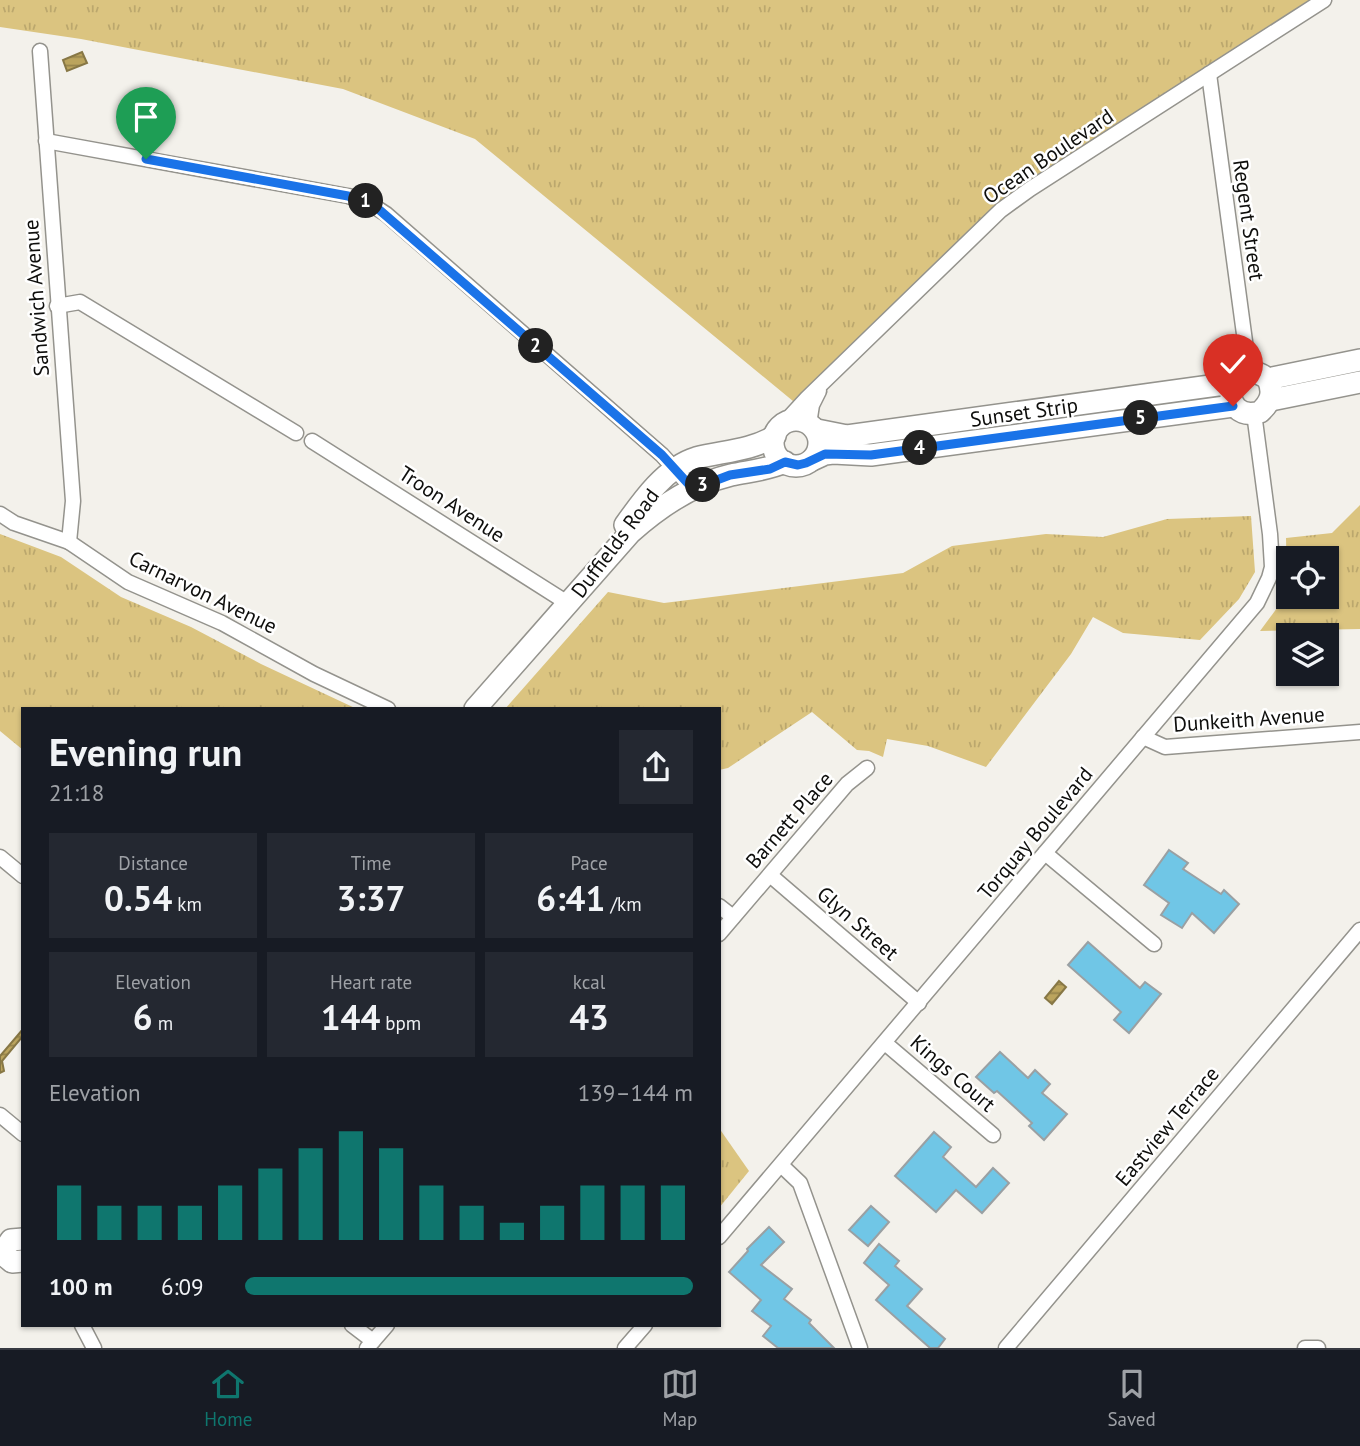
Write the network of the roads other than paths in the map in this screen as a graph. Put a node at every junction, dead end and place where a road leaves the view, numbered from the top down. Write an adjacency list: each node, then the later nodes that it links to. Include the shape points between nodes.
1 (1324, 0): 3 (street, Ocean Boulevard)
2 (40, 51): 4 (street, Sandwich Avenue)
3 (1209, 74): 8 (street, Regent Street); 9 (street, Ocean Boulevard, via 1001,210)
4 (46, 141): 5 (street, Sandwich Avenue); 18 (street, via 366,201)
5 (57, 306): 14 (street, via 80,302); 21 (street, Sandwich Avenue, via 73,501)
6 (1360, 360): 8 (street, Sunset Strip)
7 (1360, 382): 8 (street, Sunset Strip)
8 (1255, 383): 10 (street, via 1230,400); 11 (street, Sunset Strip, via 1260,412); 12 (street, Sunset Strip, via 847,436)
9 (824, 384): 12 (street, Ocean Boulevard, via 813,405); 13 (street, Ocean Boulevard)
10 (1233, 406): 11 (street, Sunset Strip); 16 (street, Sunset Strip, via 871,455 825,454)
11 (1254, 413): 26 (street, Torquay Boulevard, via 1270,534 1269,578 1257,603)
12 (813, 427): 13 (street, Sunset Strip, via 797,420); 16 (street, via 819,448)
13 (780, 429): 17 (street, via 776,453); 18 (street, Duffields Road, via 760,445 693,459)
14 (296, 433)
15 (312, 441): 22 (street, Troon Avenue)
16 (812, 460): 17 (street, Sunset Strip, via 798,465)
17 (785, 462): 19 (street, Duffields Road)
18 (676, 468): 19 (street); 22 (street, Duffields Road, via 630,517)
19 (693, 489): 22 (street, Duffields Road, via 630,533)
20 (0, 514): 21 (street, Carnarvon Avenue)
21 (69, 542): 23 (street, Carnarvon Avenue, via 128,582 222,623)
22 (569, 604): 24 (street, Duffields Road)
23 (384, 707)
24 (477, 707)
25 (1360, 733): 26 (street, Dunkeith Avenue, via 1165,747)
26 (1143, 737): 28 (street, Torquay Boulevard)
27 (867, 768): 31 (street, Barnett Place, via 847,783)
28 (1045, 853): 36 (street); 37 (street, Torquay Boulevard)
29 (0, 857): 30 (street)
30 (21, 874)
31 (770, 875): 33 (street, Barnett Place); 37 (street, Glyn Street)
32 (721, 908): 33 (street)
33 (733, 918): 35 (street, Barnett Place)
34 (1360, 930): 54 (street, Eastview Terrace)
35 (721, 932)
36 (1154, 944)
37 (919, 1003): 38 (street, Torquay Boulevard)
38 (885, 1042): 41 (street, Kings Court); 42 (street, Torquay Boulevard)
39 (0, 1115): 40 (street)
40 (21, 1132)
41 (993, 1135)
42 (781, 1165): 43 (street, Torquay Boulevard); 53 (street, via 800,1183)
43 (721, 1235)
44 (21, 1239): 45 (street, via 8,1243 5,1250)
45 (10, 1263)
46 (83, 1327): 51 (street)
47 (354, 1327): 50 (street)
48 (385, 1327): 50 (street)
49 (643, 1327): 52 (street)
50 (370, 1345)
51 (94, 1348)
52 (625, 1348)
53 (860, 1348)
54 (1006, 1348)
55 (1305, 1348): 56 (street)
56 (1318, 1348)

